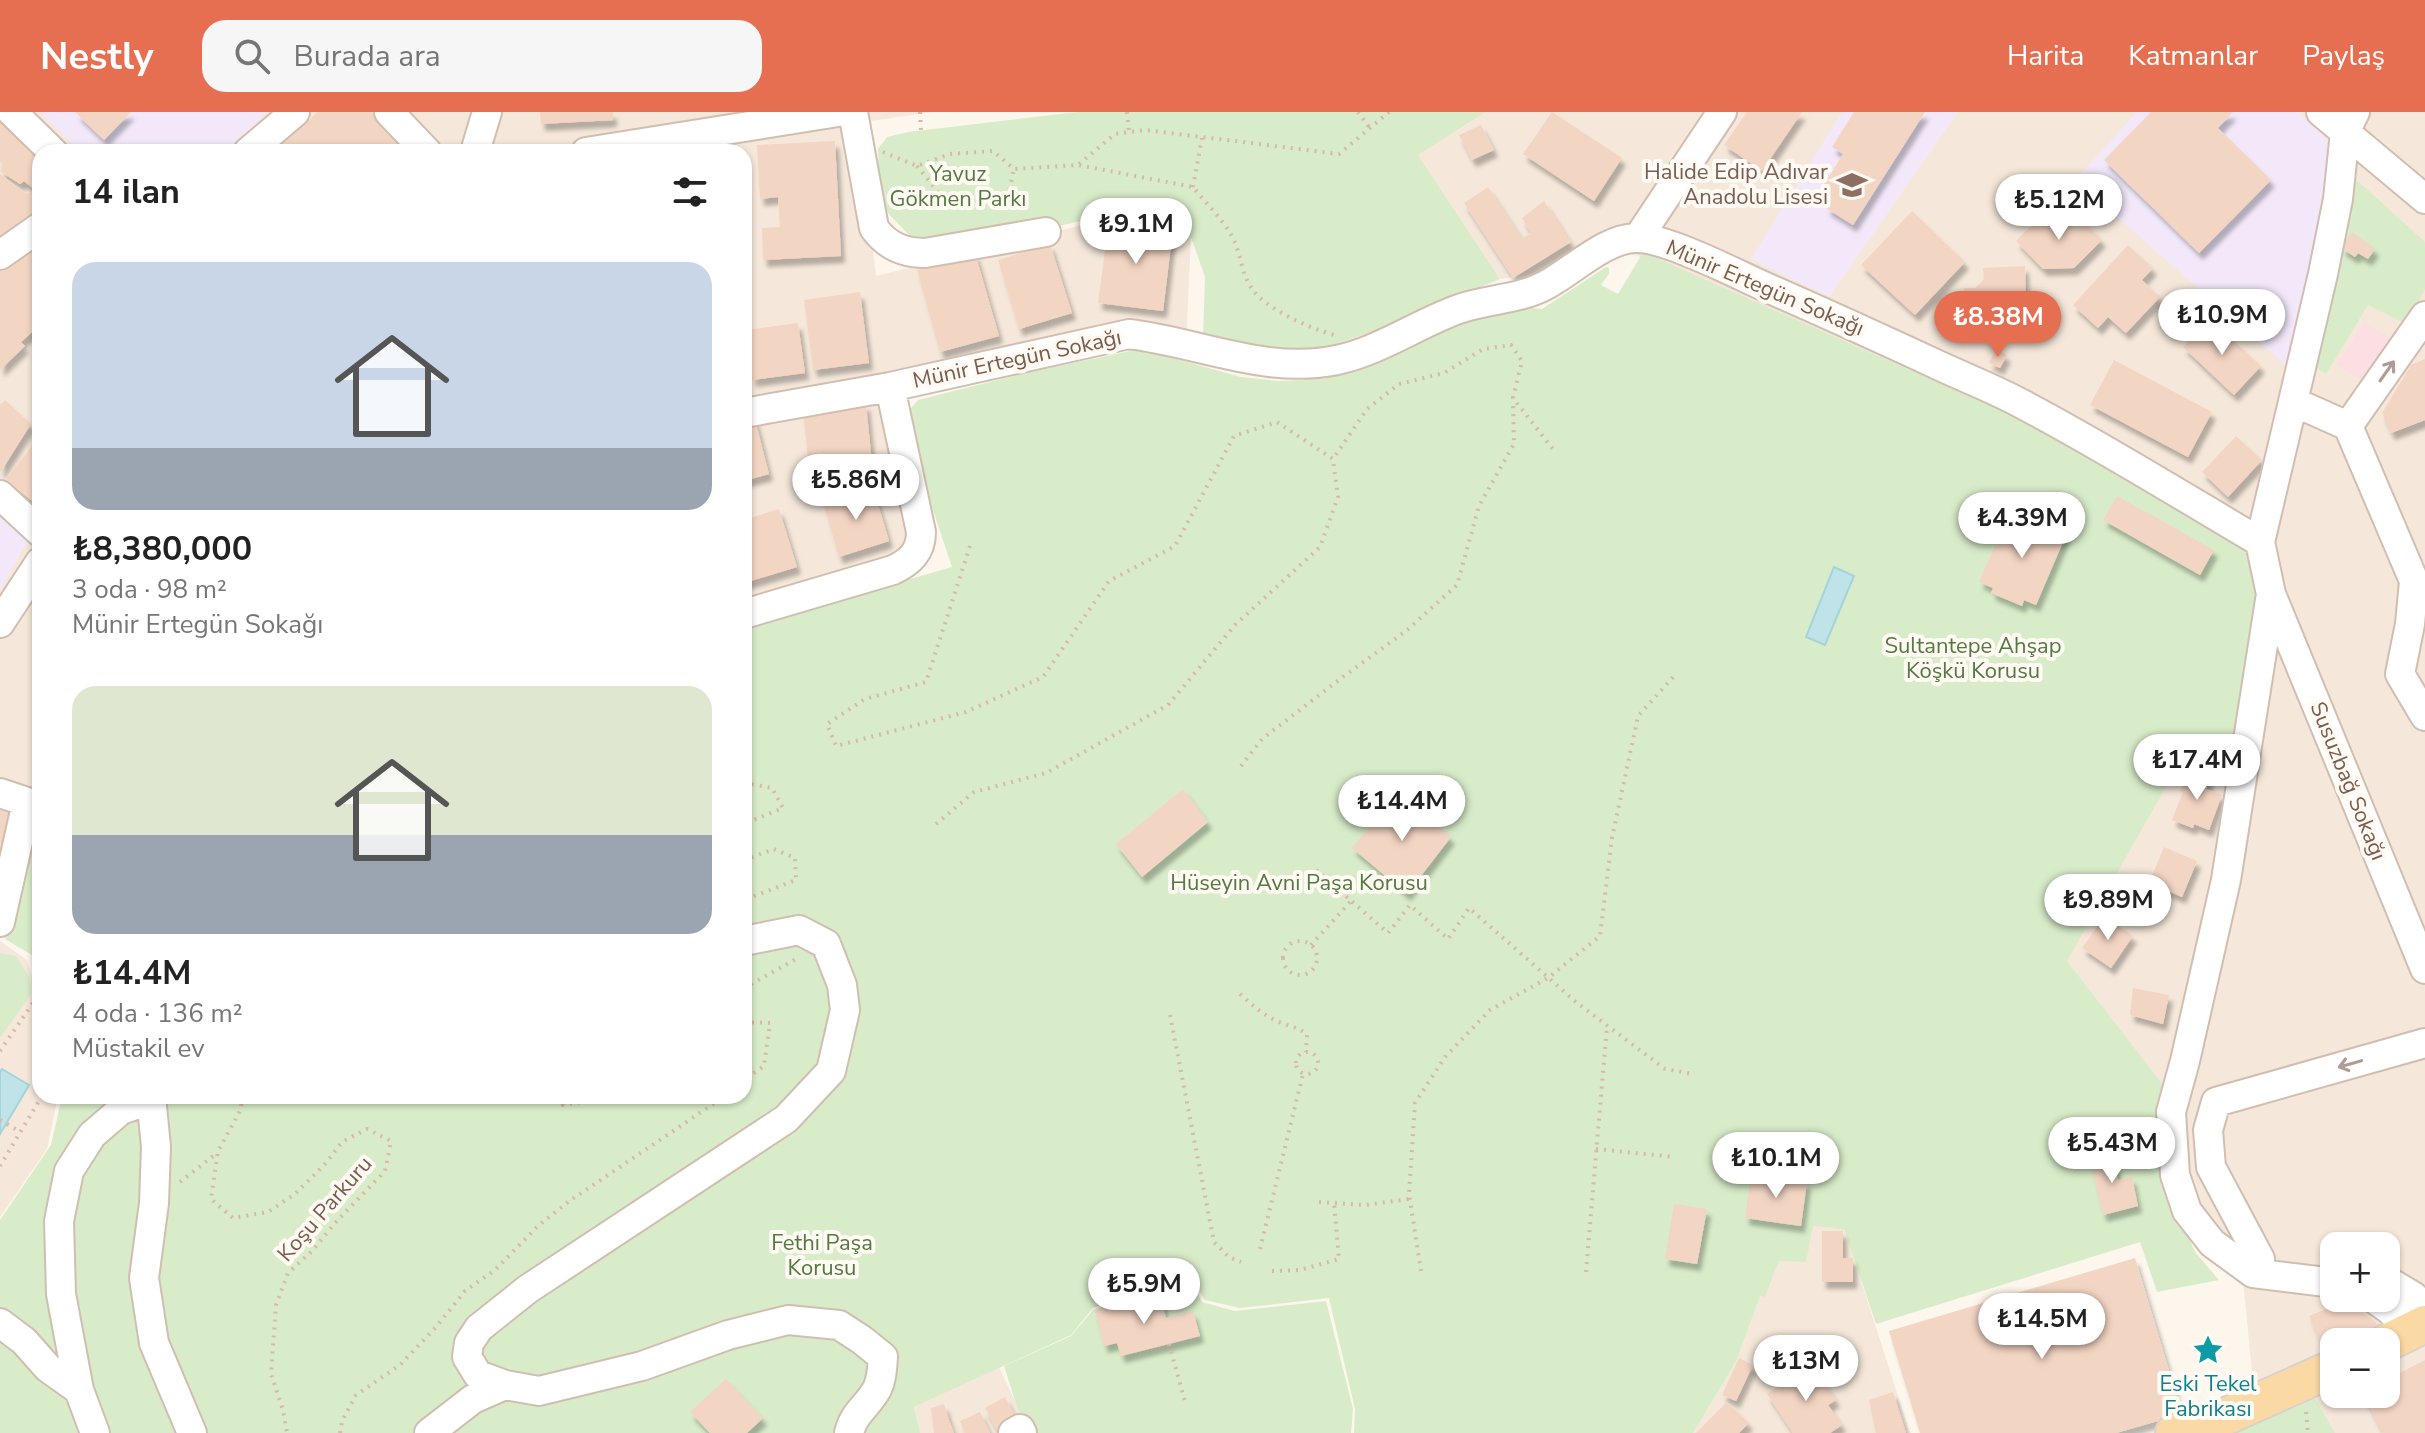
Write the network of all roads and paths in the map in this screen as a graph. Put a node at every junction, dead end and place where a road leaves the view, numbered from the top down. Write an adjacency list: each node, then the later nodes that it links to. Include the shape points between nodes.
1 (12, 112): 19 (street)
2 (295, 112): 20 (street)
3 (389, 112): 21 (street)
4 (487, 112): 22 (street)
5 (838, 112): 23 (street)
6 (853, 112): 18 (street)
7 (920, 112): 15 (path)
8 (1127, 112): 16 (path)
9 (1358, 112): 14 (path)
10 (1389, 112): 14 (path)
11 (1722, 112): 31 (street)
12 (2321, 112): 13 (street)
13 (2350, 122): 28 (street); 37 (street)
14 (1369, 127): 17 (path, via 1339,154)
15 (921, 131)
16 (1129, 131): 17 (path); 24 (path, via 1115,134)
17 (1203, 137): 27 (path)
18 (859, 143): 25 (path); 29 (street, via 874,228 897,248 925,253)
19 (45, 144)
20 (257, 144)
21 (419, 144)
22 (477, 144)
23 (672, 144)
24 (1078, 165): 26 (path); 27 (path)
25 (917, 166): 26 (path, via 950,154 993,151); 26 (path, via 938,192 971,202 1008,196)
26 (1014, 169)
27 (1193, 187): 34 (path, via 1233,237 1253,290 1272,307)
28 (2425, 199)
29 (1046, 232)
30 (32, 233): 32 (street)
31 (1638, 238): 35 (street, Münir Ertegün Sokağı, via 1610,245 1530,292 1456,310 1336,361 1276,363 1129,334); 44 (street, Münir Ertegün Sokağı, via 1689,254 2023,404)
32 (0, 255)
33 (2425, 316): 39 (street, one-way to 33)
34 (1334, 335)
35 (890, 387): 38 (street); 48 (street, Münir Ertegün Sokağı, via 921,532 918,550 893,570)
36 (1513, 398): 40 (path); 41 (path, via 1522,361 1511,345 1483,349 1444,373 1399,384 1367,409); 52 (path, via 1514,444 1479,506 1457,585 1406,631 1262,739)
37 (2294, 402): 39 (street); 44 (street)
38 (752, 412)
39 (2348, 426): 51 (street, via 2414,581 2400,674)
40 (1556, 453)
41 (1333, 459): 45 (path, via 1277,422 1234,436 1175,546 1109,581 1043,677 966,712 836,746 827,724 865,699 926,682); 56 (path, via 1338,497 1320,547 1235,625 1168,705 1046,773 974,792)
42 (0, 495): 43 (street)
43 (32, 525)
44 (2260, 542): 47 (street)
45 (970, 546)
46 (32, 574): 49 (street)
47 (2271, 594): 65 (street, Susuzbağ Sokağı); 96 (street, via 2226,880 2171,1112 2175,1175 2187,1211 2212,1243)
48 (752, 612)
49 (0, 623)
50 (1675, 675): 66 (path, via 1638,716 1612,838 1600,936)
51 (2425, 716)
52 (1241, 766)
53 (752, 784): 55 (path, via 772,788 783,808)
54 (0, 793): 61 (street, via 27,802)
55 (752, 821)
56 (936, 824)
57 (752, 857): 59 (path, via 774,849 795,858 796,880)
58 (1316, 870): 60 (path)
59 (752, 896)
60 (1351, 901): 64 (path); 66 (path, via 1388,933 1410,905 1448,939 1469,908)
61 (0, 922)
62 (752, 939): 63 (street, via 799,930)
63 (826, 944): 67 (path); 108 (street, via 842,985 845,1010 831,1071 786,1119 540,1281 479,1328 467,1357 478,1375)
64 (1311, 945): 64 (path, via 1316,965 1308,973 1292,974 1284,966 1285,949 1300,941)
65 (2425, 969)
66 (1548, 978): 72 (path); 90 (path, via 1490,1010 1445,1057 1415,1103)
67 (752, 984)
68 (1240, 994): 75 (path, via 1257,1010 1307,1034)
69 (32, 1008): 74 (path)
70 (1170, 1015): 95 (path, via 1214,1242)
71 (752, 1022): 76 (path, via 770,1023 764,1066)
72 (1607, 1026): 78 (path, via 1665,1069); 86 (path)
73 (2425, 1043): 96 (street, one-way to 96, via 2216,1102 2208,1130 2211,1167)
74 (0, 1051)
75 (1306, 1052): 77 (path, via 1296,1062); 77 (path, via 1318,1062 1313,1072)
76 (752, 1074)
77 (1303, 1074): 94 (path)
78 (1693, 1074)
79 (37, 1104): 85 (path)
80 (136, 1104): 109 (street, via 92,1135 69,1171 59,1221 61,1294)
81 (152, 1104): 92 (street)
82 (241, 1104): 87 (path, Koşu Parkuru)
83 (713, 1104): 114 (path, via 539,1225 495,1270 465,1291 400,1365 356,1395)
84 (0, 1120): 85 (path)
85 (21, 1132): 89 (path)
86 (1596, 1149): 88 (path); 100 (path)
87 (218, 1151): 92 (path); 113 (path, Koşu Parkuru, via 211,1199 233,1218 268,1212 295,1194 342,1142 367,1129 391,1141 385,1171 288,1273 276,1305 271,1374)
88 (1675, 1157)
89 (0, 1166)
90 (1409, 1199): 93 (path); 99 (path)
91 (1319, 1202): 93 (path)
92 (154, 1203): 112 (street, via 144,1278 154,1343)
93 (1334, 1203): 98 (path, via 1339,1259)
94 (1260, 1249)
95 (1241, 1262)
96 (2256, 1266): 97 (street); 101 (street)
97 (2320, 1268)
98 (1272, 1271)
99 (1421, 1271)
100 (1586, 1272)
101 (2320, 1280)
102 (2400, 1288): 105 (street, via 2413,1296)
103 (2393, 1312): 105 (street)
104 (0, 1323): 109 (street)
105 (2412, 1326)
106 (1169, 1344): 110 (path)
107 (2320, 1374): 119 (main road, via 2213,1422)
108 (505, 1385): 115 (street, via 473,1399); 116 (street, via 539,1391 567,1385 788,1320 839,1325 883,1357 876,1390 852,1420)
109 (79, 1390): 111 (street)
110 (1186, 1405)
111 (95, 1433)
112 (192, 1433)
113 (287, 1433)
114 (340, 1433)
115 (429, 1433)
116 (849, 1433)
117 (1013, 1433): 118 (street)
118 (1022, 1433)
119 (2174, 1433)

